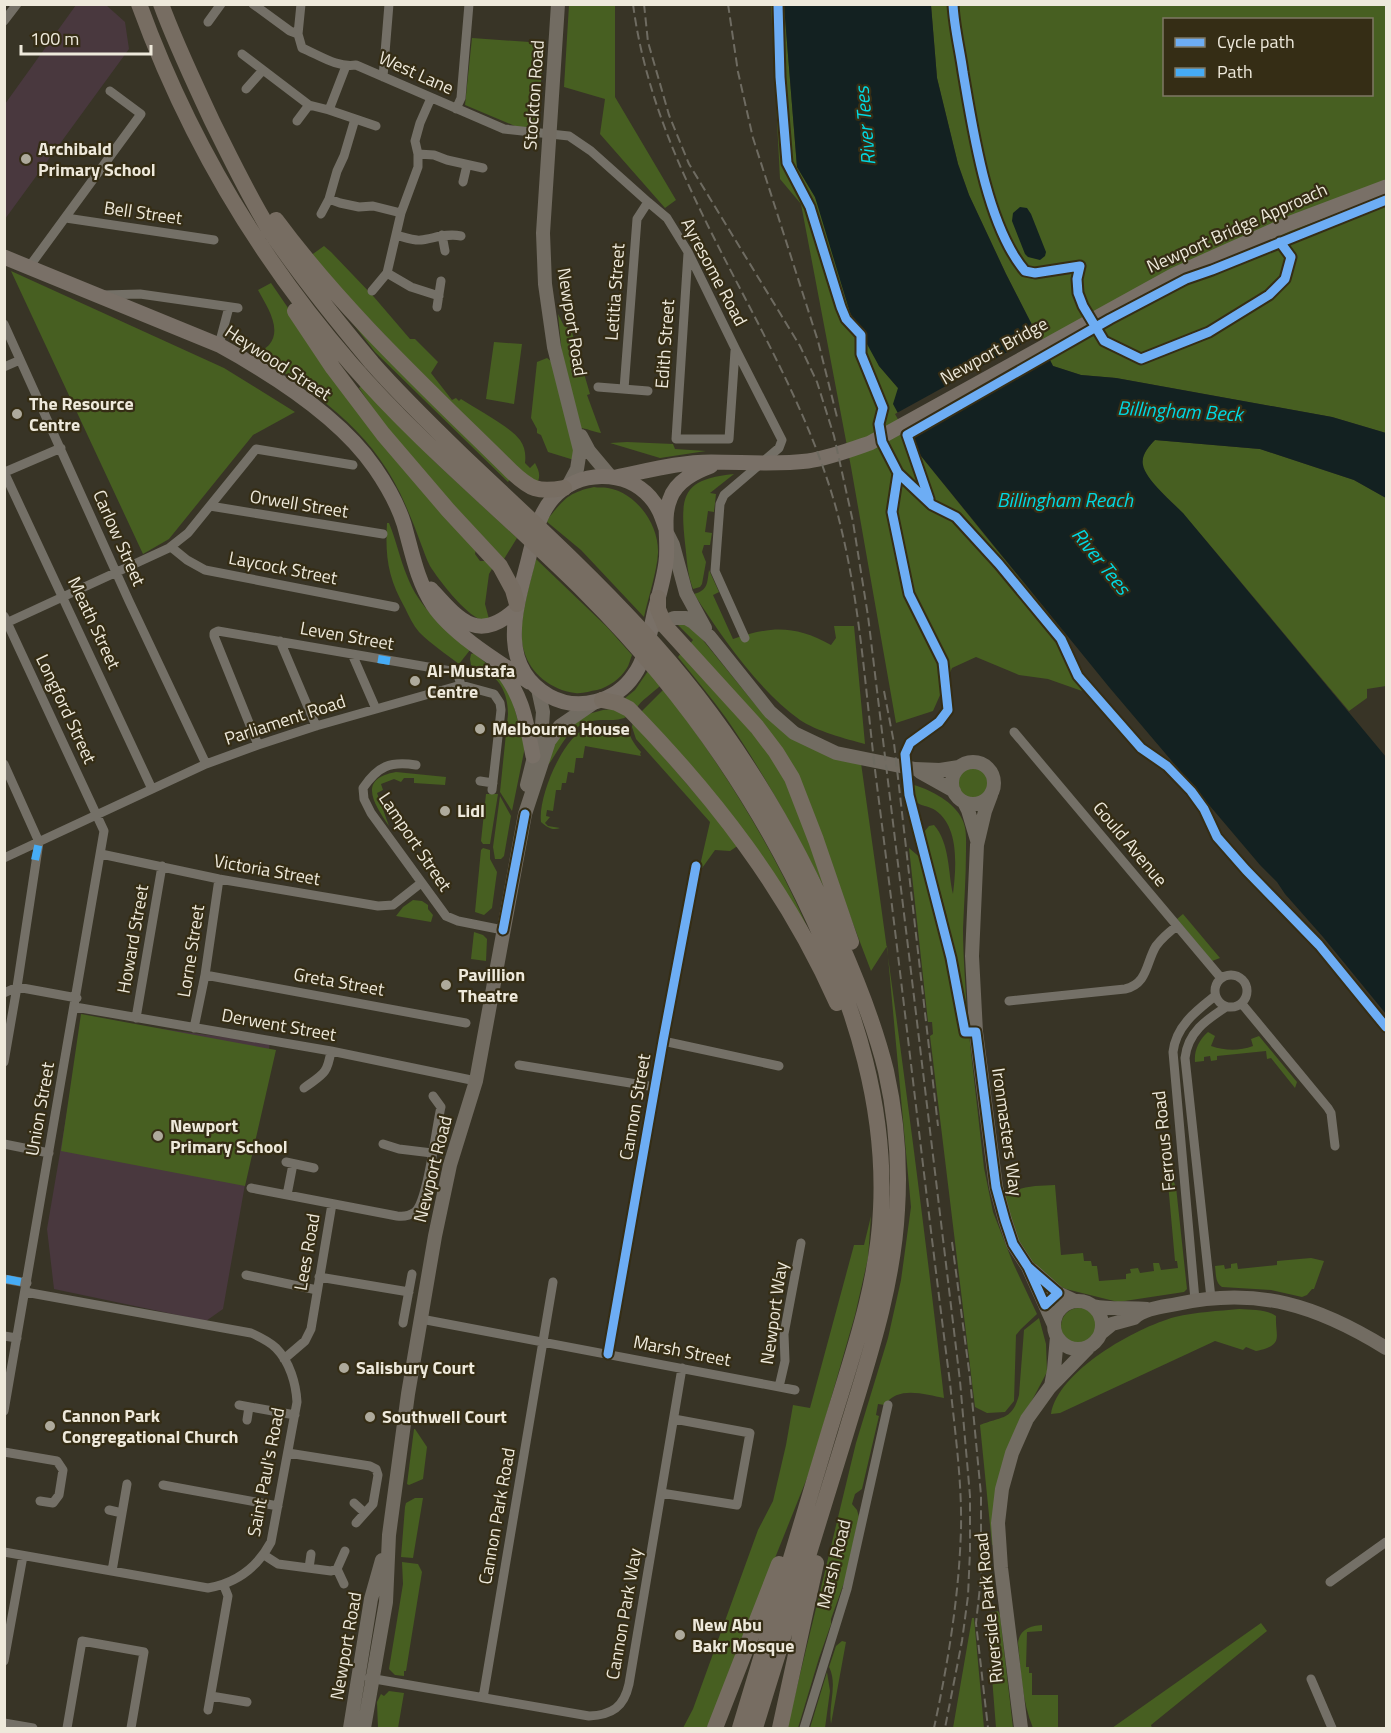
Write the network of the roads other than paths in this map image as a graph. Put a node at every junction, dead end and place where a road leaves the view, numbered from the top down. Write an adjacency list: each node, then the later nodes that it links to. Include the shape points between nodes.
1 (17, 4): 10 (street)
2 (139, 4): 29 (highway, via 175,94)
3 (161, 4): 26 (highway)
4 (221, 4): 11 (street)
5 (253, 4): 12 (street, West Lane)
6 (301, 4): 12 (street)
7 (389, 4): 16 (street)
8 (468, 4): 21 (street, via 461,98)
9 (558, 4): 27 (street, Stockton Road)
10 (4, 21)
11 (208, 22)
12 (298, 34): 14 (street, West Lane, via 302,48)
13 (242, 54): 15 (street)
14 (346, 66): 16 (street, West Lane, via 356,65); 22 (street)
15 (263, 70): 17 (street); 20 (street)
16 (383, 77): 19 (street, West Lane)
17 (246, 89)
18 (110, 91): 39 (street, via 141,114)
19 (431, 98): 21 (street, West Lane); 28 (street, via 415,141)
20 (309, 105): 22 (street); 24 (street)
21 (456, 109): 27 (street, West Lane, via 504,129)
22 (329, 110): 23 (street)
23 (355, 119): 25 (street); 35 (street)
24 (297, 121)
25 (376, 126)
26 (217, 131): 69 (highway, via 287,235 383,343 524,483 549,491); 70 (highway, via 266,223 313,292)
27 (550, 134): 34 (street, Stockton Road); 36 (street, Ayresome Road, via 569,136 591,151)
28 (418, 154): 30 (street); 37 (street, via 418,167)
29 (212, 164): 70 (highway, via 276,268 330,339 413,430); 80 (highway, via 224,198 333,368 402,458 500,566)
30 (467, 165): 31 (street); 32 (street)
31 (483, 168)
32 (463, 182)
33 (1386, 187): 54 (main road, Newport Bridge Approach, via 1236,246)
34 (546, 189): 63 (street, Newport Road, via 543,233 547,302)
35 (329, 199): 37 (street); 38 (street)
36 (648, 202): 45 (street, Ayresome Road, via 667,218); 61 (street, Letitia Street, via 637,219)
37 (401, 213): 40 (street)
38 (321, 214)
39 (66, 218): 43 (street, Bell Street, via 205,234); 47 (street)
40 (396, 235): 41 (street, via 421,240); 48 (street)
41 (442, 235): 42 (street); 44 (street)
42 (462, 236)
43 (214, 240)
44 (445, 251)
45 (688, 252): 57 (street, Ayresome Road); 57 (street, Edith Street, via 675,439 729,439)
46 (4, 257): 47 (main road, Heywood Street)
47 (29, 267): 51 (main road, Heywood Street)
48 (387, 273): 50 (street); 52 (street)
49 (441, 281): 52 (street)
50 (372, 291)
51 (99, 295): 56 (main road, Heywood Street); 56 (street, via 140,294 233,307)
52 (439, 296): 53 (street)
53 (437, 307)
54 (1106, 312): 65 (main road, Newport Bridge, via 870,442 810,461)
55 (4, 324): 58 (street, Carlow Street)
56 (219, 345): 76 (main road, Heywood Street, via 297,394 358,446 394,502)
57 (735, 348): 84 (street, Ayresome Road, via 782,440 779,448 724,495 720,504 715,571)
58 (21, 360): 59 (street); 64 (street, Carlow Street)
59 (4, 367)
60 (598, 387): 61 (street)
61 (624, 389): 62 (street)
62 (648, 391)
63 (574, 424): 68 (street, Newport Road, via 589,451); 69 (street, Newport Road, via 580,457)
64 (61, 448): 67 (street); 75 (street, Carlow Street)
65 (734, 463): 68 (main road, via 690,463); 72 (main road, via 713,465 677,486 667,509)
66 (353, 465): 71 (street, via 256,449)
67 (4, 472): 77 (street, Meath Street)
68 (613, 477): 69 (main road, via 586,478); 72 (main road, via 634,484 650,496)
69 (566, 487): 80 (main road, via 542,514)
70 (486, 488): 95 (highway, via 550,539 644,633 682,679)
71 (210, 506): 73 (street, Orwell Street); 74 (street)
72 (667, 531): 78 (main road, via 666,563); 83 (street, via 686,593)
73 (383, 534)
74 (171, 547): 75 (street); 79 (street, Laycock Street, via 205,570)
75 (116, 572): 77 (street); 98 (street, Carlow Street)
76 (418, 573): 80 (main road, Heywood Street, via 456,615 471,624 489,626); 87 (main road, Heywood Street, via 441,616)
77 (64, 597): 81 (street); 103 (street, Meath Street)
78 (658, 598): 82 (highway)
79 (394, 607)
80 (517, 607): 89 (main road, via 514,645 518,660)
81 (5, 621): 108 (street, Longford Street)
82 (656, 624): 83 (street, via 686,618); 90 (main road, via 634,675 616,693); 131 (highway, via 682,646 757,727 792,778 874,1008)
83 (710, 637): 101 (street, Ironmasters Way, via 770,712 794,733 836,753)
84 (745, 638)
85 (280, 641): 86 (street, Leven Street); 92 (street); 94 (street, Leven Street, via 214,633)
86 (352, 654): 88 (street, Leven Street, via 457,672); 91 (street)
87 (492, 659): 89 (main road, Heywood Street); 96 (main road, via 522,704)
88 (461, 685): 91 (street, Parliament Road); 102 (street, via 494,694 500,703 492,786)
89 (536, 687): 90 (main road, via 561,701); 96 (street, Newport Road, via 543,712)
90 (598, 701): 107 (street, Newport Road, via 560,726 549,741); 141 (highway, via 623,705 641,722 714,803 751,852 784,901 828,983)
91 (376, 709): 92 (street, Parliament Road)
92 (316, 726): 94 (street, Parliament Road)
93 (1014, 732): 117 (street, Gould Avenue)
94 (258, 745): 98 (street, Parliament Road)
95 (724, 746): 131 (highway, via 759,786 808,871 858,982); 141 (highway, via 822,938 858,1031)
96 (533, 756): 107 (street, Newport Road)
97 (4, 764): 109 (street)
98 (206, 764): 103 (street, Parliament Road)
99 (416, 765): 116 (street, Lamport Street, via 390,764 370,777 363,788 371,813)
100 (959, 767): 101 (street, Ironmasters Way); 104 (street, via 953,779); 105 (street, Ironmasters Way, via 972,762 987,766 994,780)
101 (915, 769): 104 (street, Ironmasters Way)
102 (480, 781)
103 (153, 789): 108 (street, Parliament Road)
104 (954, 790): 106 (street, Ironmasters Way)
105 (991, 795): 106 (street, via 978,803); 110 (street, Ironmasters Way)
106 (964, 802): 110 (street, Ironmasters Way)
107 (525, 814): 118 (street, Newport Road)
108 (97, 815): 109 (street, Parliament Road); 111 (street, Union Street, via 104,831)
109 (39, 842): 112 (street, Parliament Road); 121 (street)
110 (977, 846): 152 (street, Ironmasters Way, via 972,956 976,1032 996,1187 1014,1244)
111 (101, 854): 113 (street, Victoria Street); 125 (street, Union Street)
112 (4, 858)
113 (162, 866): 115 (street, Victoria Street); 128 (street, Howard Street)
114 (696, 866): 132 (street, Cannon Street)
115 (219, 879): 116 (street, Victoria Street, via 378,906 393,905); 119 (street, Lorne Street)
116 (421, 883): 118 (street, Lamport Street, via 446,916)
117 (1177, 926): 120 (street, Gould Avenue); 124 (street, via 1157,945 1135,986)
118 (503, 930): 137 (street, Newport Road)
119 (205, 975): 129 (street, Greta Street); 130 (street, Lorne Street)
120 (1221, 978): 123 (street); 126 (street, via 1233,975 1245,982 1247,993)
121 (18, 987): 122 (street); 125 (street, Derwent Street); 134 (street)
122 (4, 993)
123 (1215, 996): 127 (street); 162 (street, Ferrous Road, via 1185,1022 1173,1052)
124 (1009, 1001)
125 (76, 1003): 128 (street, Derwent Street); 145 (street, Union Street)
126 (1242, 1004): 127 (street); 144 (street, via 1328,1108)
127 (1226, 1007): 161 (street, Ferrous Road, via 1194,1032 1185,1058)
128 (136, 1018): 130 (street, Derwent Street)
129 (466, 1023)
130 (194, 1028): 133 (street, Derwent Street)
131 (877, 1038): 190 (highway, via 896,1139 896,1230 883,1307)
132 (663, 1041): 136 (street); 139 (street, Cannon Street)
133 (331, 1051): 137 (street, Derwent Street); 138 (street, via 323,1075)
134 (4, 1062)
135 (519, 1065): 139 (street)
136 (779, 1066)
137 (476, 1081): 166 (street, Newport Road, via 447,1176)
138 (304, 1088)
139 (655, 1088): 175 (street, Cannon Street)
140 (433, 1096): 146 (street, Lees Road, via 441,1107)
141 (878, 1116): 190 (highway, via 882,1178 879,1237 868,1303)
142 (4, 1144): 145 (street)
143 (383, 1144): 146 (street)
144 (1335, 1146)
145 (49, 1153): 158 (street, Union Street)
146 (432, 1154): 150 (street, Lees Road, via 423,1197 415,1212 405,1217)
147 (314, 1168): 149 (street, via 290,1163)
148 (251, 1188): 149 (street)
149 (287, 1195): 150 (street)
150 (332, 1204): 155 (street, Lees Road)
151 (801, 1244): 178 (street, Newport Way, via 784,1334 786,1361)
152 (1028, 1267): 163 (street, via 1058,1293); 168 (street, Riverside Park Road)
153 (412, 1274): 160 (street)
154 (246, 1275): 159 (street)
155 (319, 1277): 159 (street, Lees Road); 160 (street)
156 (5, 1279): 158 (street, Saint Paul's Road)
157 (553, 1282): 172 (street, Cannon Park Road)
158 (26, 1288): 171 (street, Union Street); 176 (street, Saint Paul's Road, via 251,1333 277,1348)
159 (317, 1290): 176 (street, Lees Road, via 311,1329 305,1341)
160 (409, 1293): 167 (street)
161 (1211, 1298): 162 (street); 174 (street, via 1247,1297 1291,1304 1330,1317)
162 (1195, 1300): 165 (street)
163 (1075, 1301): 164 (street); 168 (street, via 1058,1312)
164 (1093, 1306): 165 (street); 169 (street, via 1101,1315)
165 (1149, 1309): 169 (street, via 1112,1324)
166 (421, 1319): 172 (street, Marsh Street); 201 (street, Newport Road)
167 (403, 1323)
168 (1056, 1331): 173 (street, via 1064,1345); 179 (street, Riverside Park Road)
169 (1101, 1333): 173 (street)
170 (4, 1336): 171 (street)
171 (17, 1338): 184 (street, Union Street)
172 (543, 1341): 175 (street, Marsh Street); 219 (street, Cannon Park Road)
173 (1088, 1348): 179 (street, Riverside Park Road)
174 (1386, 1348)
175 (608, 1354): 177 (street, Marsh Street)
176 (284, 1359): 185 (street, Saint Paul's Road, via 296,1390)
177 (682, 1368): 178 (street, Marsh Street); 186 (street, Cannon Park Way)
178 (779, 1387): 180 (street, Marsh Street)
179 (1050, 1387): 233 (street, Riverside Park Road, via 1027,1419 1012,1453 998,1523)
180 (795, 1390)
181 (239, 1405): 183 (street)
182 (888, 1405): 232 (street, Marsh Road, via 847,1589)
183 (249, 1407): 185 (street); 187 (street)
184 (4, 1411)
185 (295, 1415): 189 (street, Saint Paul's Road)
186 (674, 1419): 193 (street, Cannon Park Way); 193 (street, via 750,1433 737,1505)
187 (247, 1420)
188 (4, 1452): 194 (street, via 57,1461 63,1470 59,1495 53,1503)
189 (288, 1453): 196 (street, Saint Paul's Road); 199 (street, via 376,1469 373,1504)
190 (831, 1454): 228 (highway); 229 (highway); 230 (highway); 231 (highway)
191 (127, 1484): 198 (street)
192 (163, 1485): 196 (street)
193 (661, 1493): 219 (street, Cannon Park Way, via 629,1684 617,1708 604,1715 589,1716)
194 (40, 1501)
195 (354, 1503): 199 (street)
196 (278, 1506): 206 (street, Saint Paul's Road, via 271,1542)
197 (109, 1510): 198 (street)
198 (122, 1513): 210 (street)
199 (365, 1513): 200 (street)
200 (356, 1523)
201 (389, 1535): 215 (street, Newport Road, via 371,1599); 216 (street, Newport Road, via 386,1602)
202 (1386, 1542): 211 (street)
203 (345, 1551): 209 (street)
204 (4, 1552): 207 (street)
205 (311, 1554): 208 (street)
206 (264, 1555): 208 (street, via 278,1564); 213 (street, Saint Paul's Road)
207 (23, 1556): 210 (street); 214 (street)
208 (309, 1568): 209 (street)
209 (337, 1569): 212 (street)
210 (112, 1571): 213 (street, via 208,1588)
211 (1330, 1582)
212 (344, 1584)
213 (224, 1586): 218 (street, via 228,1596)
214 (4, 1660)
215 (358, 1676): 216 (street, Cannon Park Way); 226 (street, Newport Road)
216 (373, 1678): 219 (street, Cannon Park Way); 227 (street, Newport Road)
217 (1311, 1679): 234 (street)
218 (211, 1696): 220 (street); 221 (street)
219 (483, 1698)
220 (247, 1702)
221 (208, 1710)
222 (4, 1723): 223 (street)
223 (32, 1728)
224 (67, 1728): 225 (street, via 82,1641 144,1652)
225 (131, 1728)
226 (350, 1728)
227 (364, 1728)
228 (715, 1728)
229 (740, 1728)
230 (755, 1728)
231 (780, 1728)
232 (804, 1728)
233 (1021, 1728)
234 (1332, 1728)

